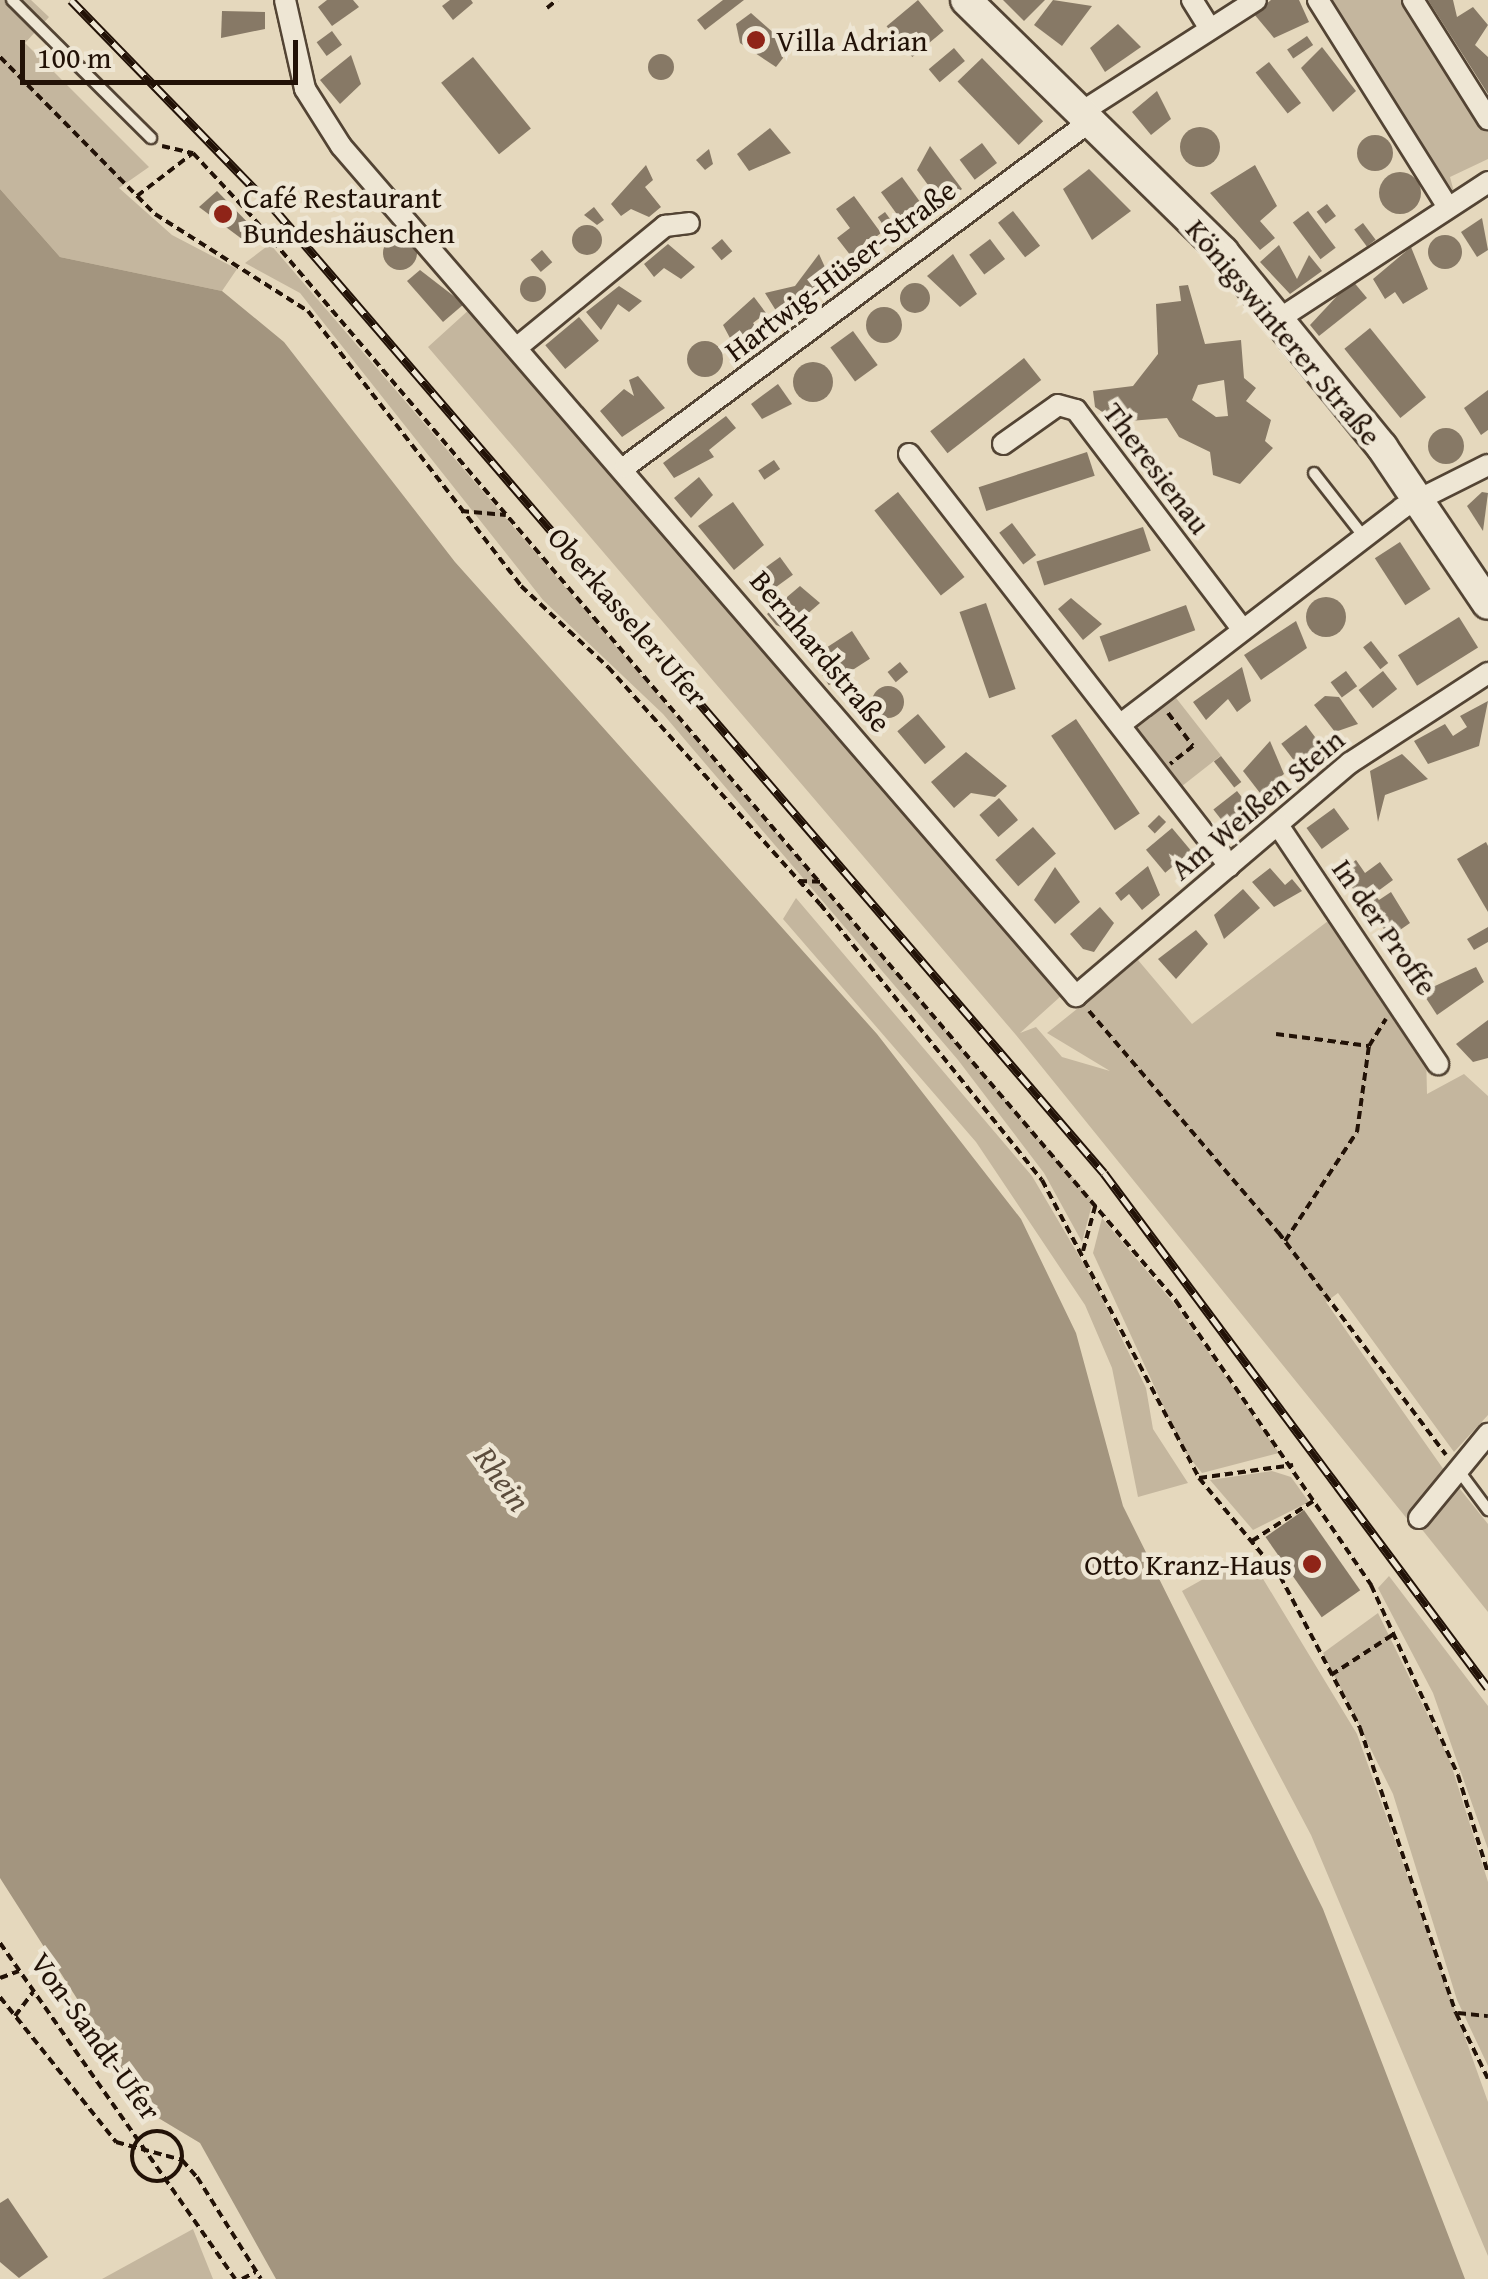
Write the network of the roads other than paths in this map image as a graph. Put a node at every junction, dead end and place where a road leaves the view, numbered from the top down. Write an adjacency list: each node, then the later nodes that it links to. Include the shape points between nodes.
1 (12, 0): 11 (lane)
2 (285, 0): 16 (street, Bernhardstraße, via 322,121)
3 (966, 0): 9 (main road, Königswinterer Straße)
4 (1192, 0): 8 (street)
5 (1256, 0): 8 (street, Hartwig-Hüser-Straße)
6 (1318, 0): 13 (street)
7 (1413, 0): 10 (street)
8 (1210, 29): 9 (street, Hartwig-Hüser-Straße)
9 (1085, 118): 15 (main road, Königswinterer Straße); 20 (street, Hartwig-Hüser-Straße)
10 (1488, 119)
11 (151, 138)
12 (1486, 188): 13 (street)
13 (1448, 206): 15 (street)
14 (689, 223): 16 (street, via 665,226)
15 (1279, 318): 22 (main road, Königswinterer Straße)
16 (520, 344): 20 (street, Bernhardstraße)
17 (1003, 444): 25 (street, Theresienau, via 1058,405 1076,410)
18 (909, 454): 27 (street)
19 (1488, 465): 22 (street)
20 (626, 467): 30 (street, Bernhardstraße)
21 (1314, 473): 23 (lane)
22 (1422, 502): 23 (street); 24 (main road, Königswinterer Straße)
23 (1364, 537): 25 (street)
24 (1488, 604)
25 (1243, 630): 27 (street)
26 (1488, 673): 28 (street, Am Weißen Stein, via 1350,763)
27 (1121, 724): 29 (street)
28 (1278, 825): 29 (street, Am Weißen Stein); 31 (street, In der Proffe)
29 (1229, 866): 30 (street, Am Weißen Stein)
30 (1076, 996)
31 (1438, 1064)
32 (1488, 1434): 33 (street)
33 (1458, 1470): 34 (lane); 35 (street)
34 (1488, 1510)
35 (1420, 1518)

